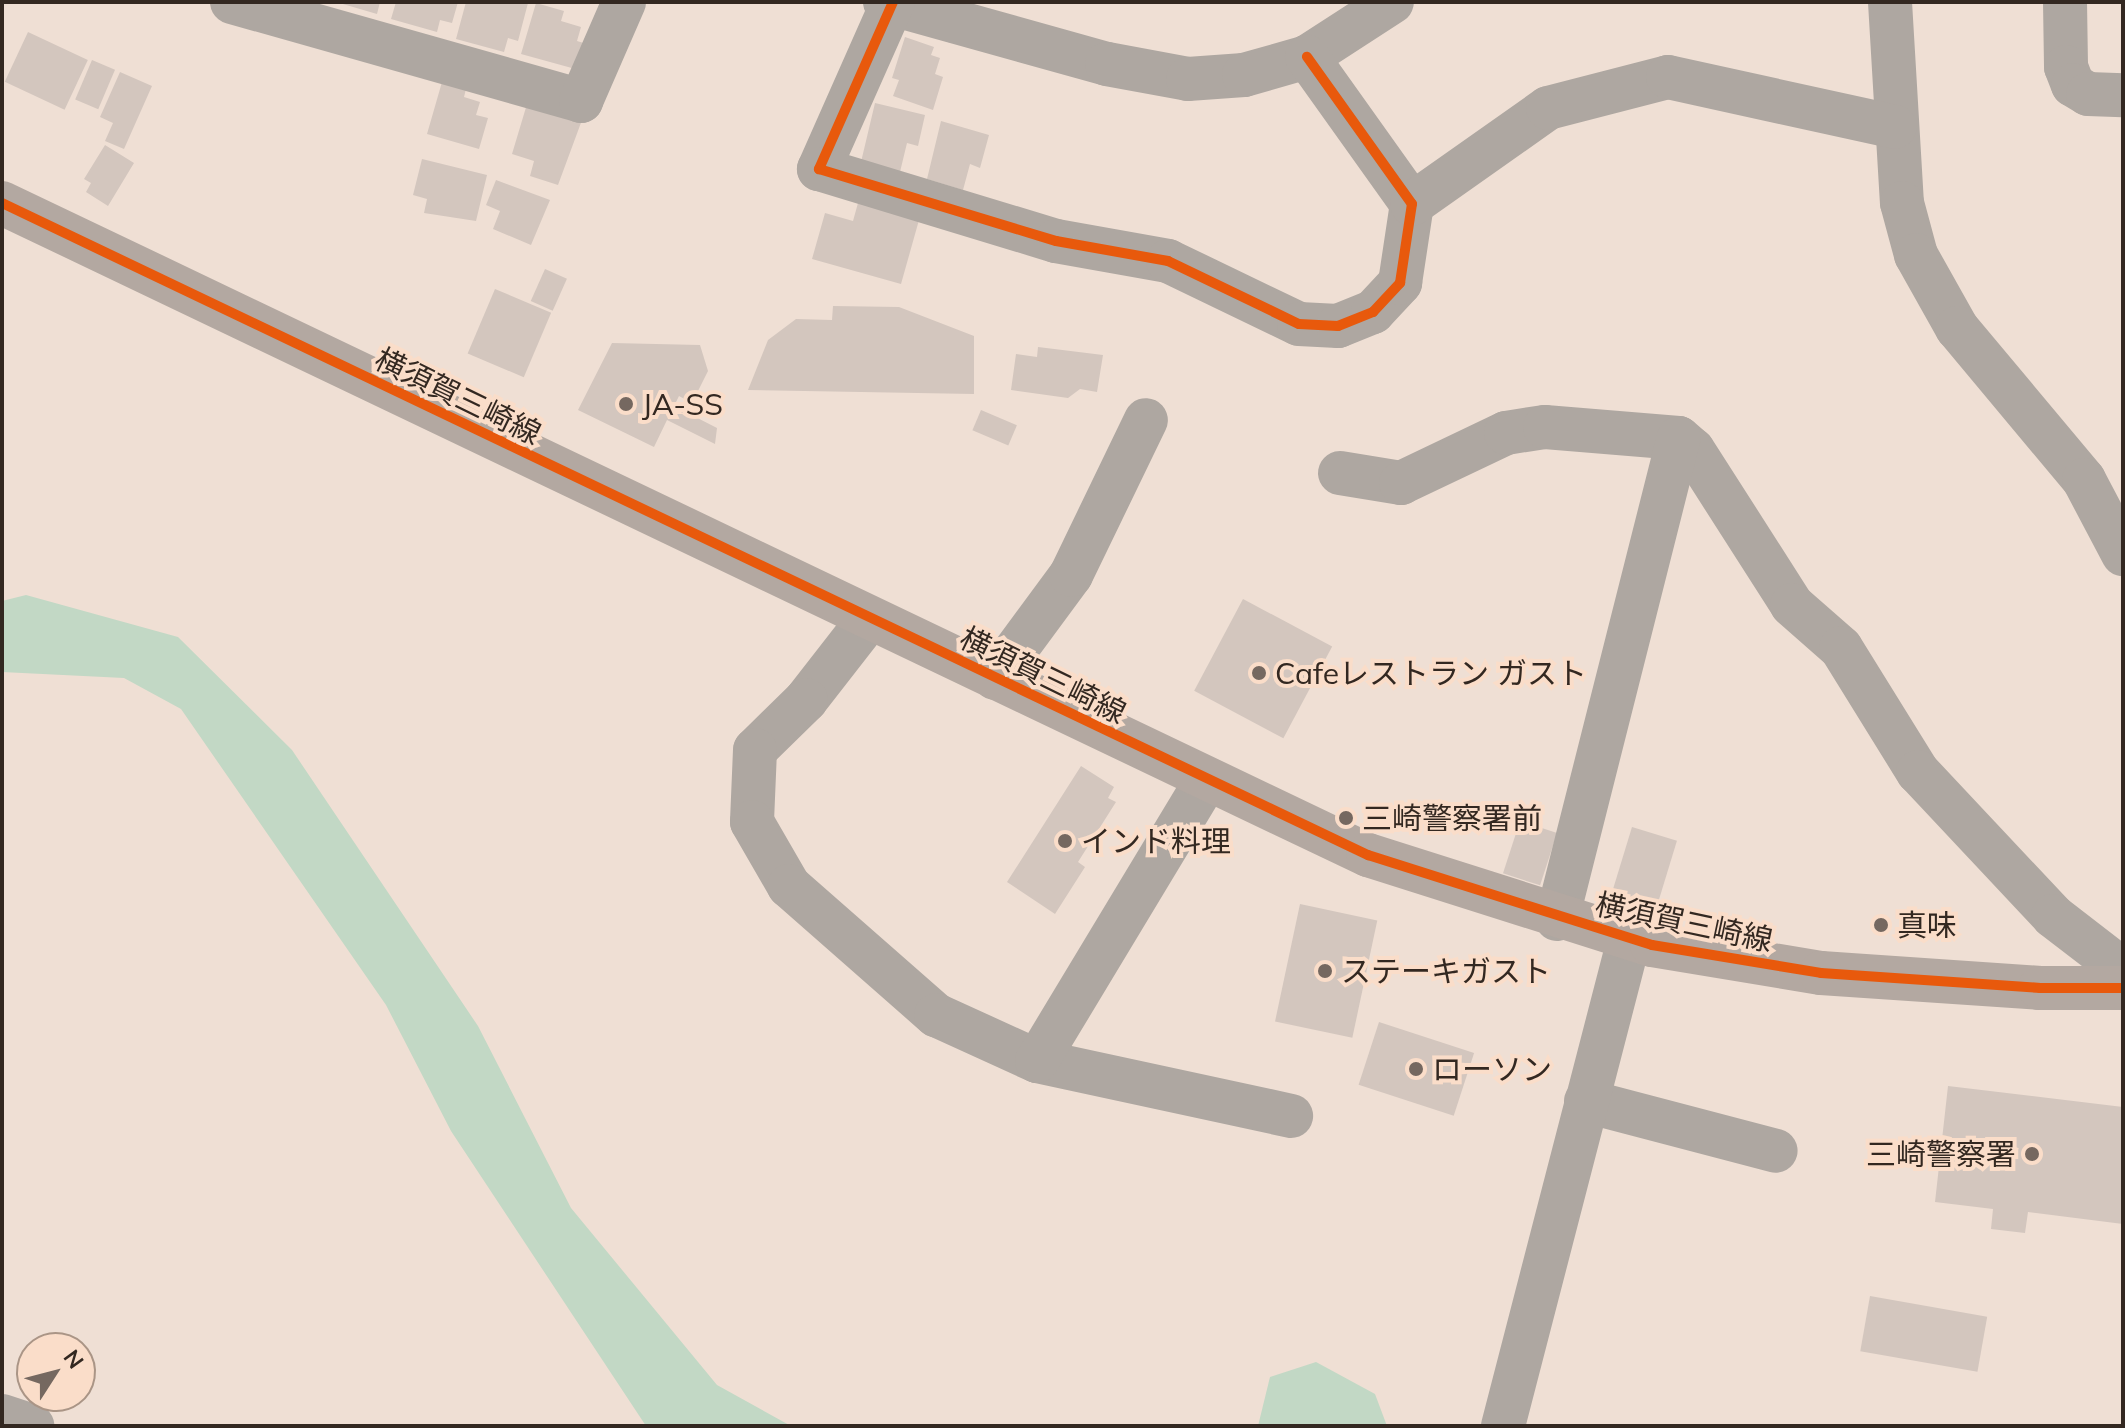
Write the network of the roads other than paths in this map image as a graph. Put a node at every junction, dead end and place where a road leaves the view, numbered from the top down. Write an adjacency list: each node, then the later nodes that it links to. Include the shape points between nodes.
1 (232, 2): 2 (street, via 581,101)
2 (624, 2)
3 (1392, 2): 7 (street)
4 (1890, 2): 9 (street)
5 (2065, 2): 8 (street, via 2066,67 2073,85 2088,94)
6 (890, 3): 7 (street, via 1160,76 1244,75); 11 (street, via 819,169 1056,241 1168,261 1299,324 1338,326 1373,312 1400,283)
7 (1307, 57): 11 (street)
8 (2123, 95)
9 (1895, 127): 11 (street, via 1668,77 1548,108); 15 (street, via 1907,229 1934,293 2084,480)
10 (2, 203): 16 (main road, 横須賀三崎線)
11 (1412, 204)
12 (1146, 420): 17 (street, via 1071,575)
13 (1679, 438): 14 (street, via 1545,427 1506,433 1401,483); 19 (street); 21 (street, via 1693,450 1792,605 1841,648 1918,772 2053,916)
14 (1340, 473)
15 (2123, 554)
16 (869, 619): 17 (main road, 横須賀三崎線); 23 (street, via 806,700 755,750 752,822 789,886 936,1015)
17 (995, 678): 18 (main road, 横須賀三崎線)
18 (1206, 781): 19 (main road, 横須賀三崎線, via 1368,855); 23 (street)
19 (1557, 919): 20 (main road, 横須賀三崎線)
20 (1629, 940): 22 (main road, 横須賀三崎線, via 1821,973 2040,988); 24 (street)
21 (2123, 970)
22 (2123, 988)
23 (1037, 1061): 25 (street)
24 (1586, 1101): 26 (street); 29 (street)
25 (1291, 1116)
26 (1776, 1151)
27 (2, 1416): 28 (street)
28 (32, 1426)
29 (1503, 1426)

